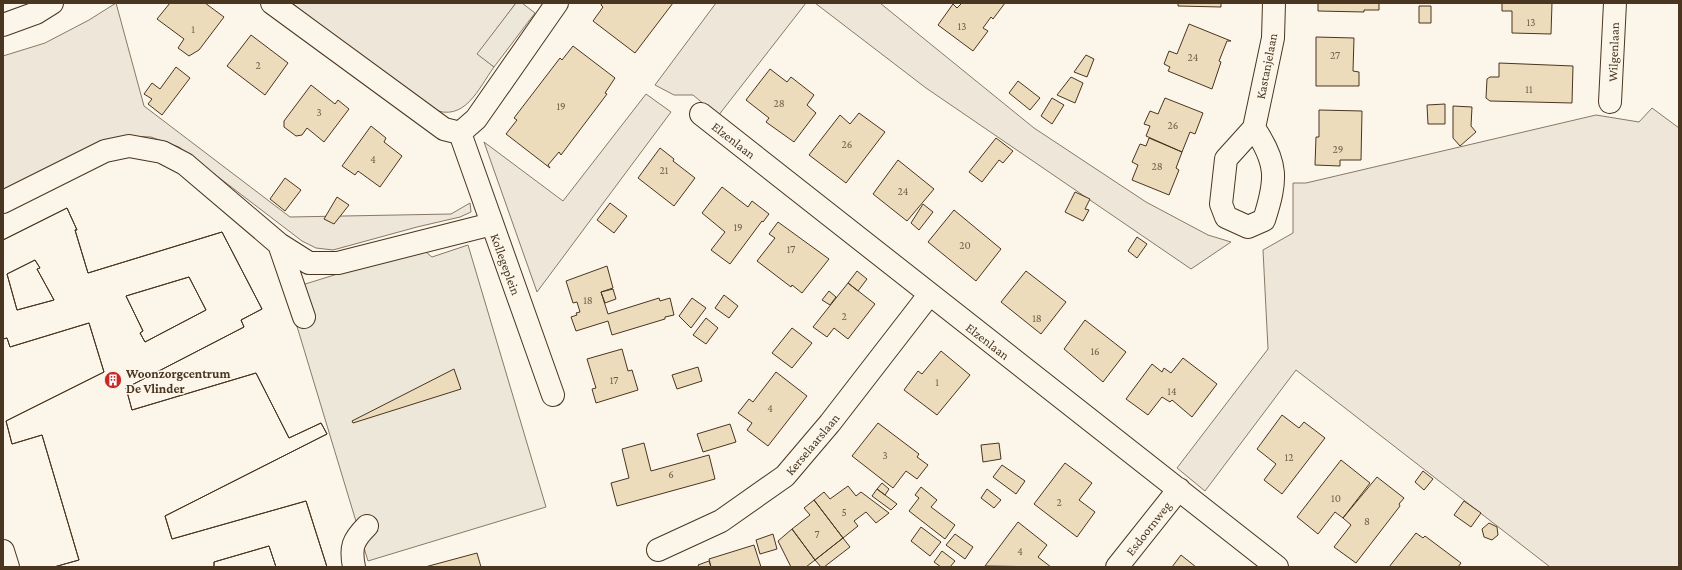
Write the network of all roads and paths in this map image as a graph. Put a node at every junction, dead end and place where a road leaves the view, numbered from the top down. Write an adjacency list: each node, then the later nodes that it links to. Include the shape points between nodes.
1 (52, 3): 6 (street)
2 (272, 3): 10 (street, via 444,129)
3 (557, 3): 10 (street, via 476,119)
4 (1274, 3): 9 (street, Kastanjelaan, via 1273,38)
5 (1615, 3): 7 (street, Wilgenlaan)
6 (3, 25)
7 (1610, 102)
8 (701, 114): 16 (street, Elzenlaan)
9 (1254, 128)
10 (460, 133): 12 (street, Kollegeplein)
11 (3, 202): 13 (street, via 105,151 129,146 162,152 185,164)
12 (492, 224): 14 (street, via 338,263); 18 (street, Kollegeplein)
13 (279, 244): 14 (street); 15 (street)
14 (309, 263): 15 (street)
15 (294, 285): 17 (street)
16 (929, 295): 19 (street, Elzenlaan); 21 (street, Kerselaarslaan, via 830,423 784,476 721,521)
17 (304, 317)
18 (553, 395)
19 (1179, 489): 25 (street, Esdoornweg); 26 (street, Elzenlaan)
20 (367, 526): 24 (street, via 354,539)
21 (658, 550)
22 (3, 551): 23 (street)
23 (8, 567)
24 (354, 567)
25 (1118, 567)
26 (1277, 567)

